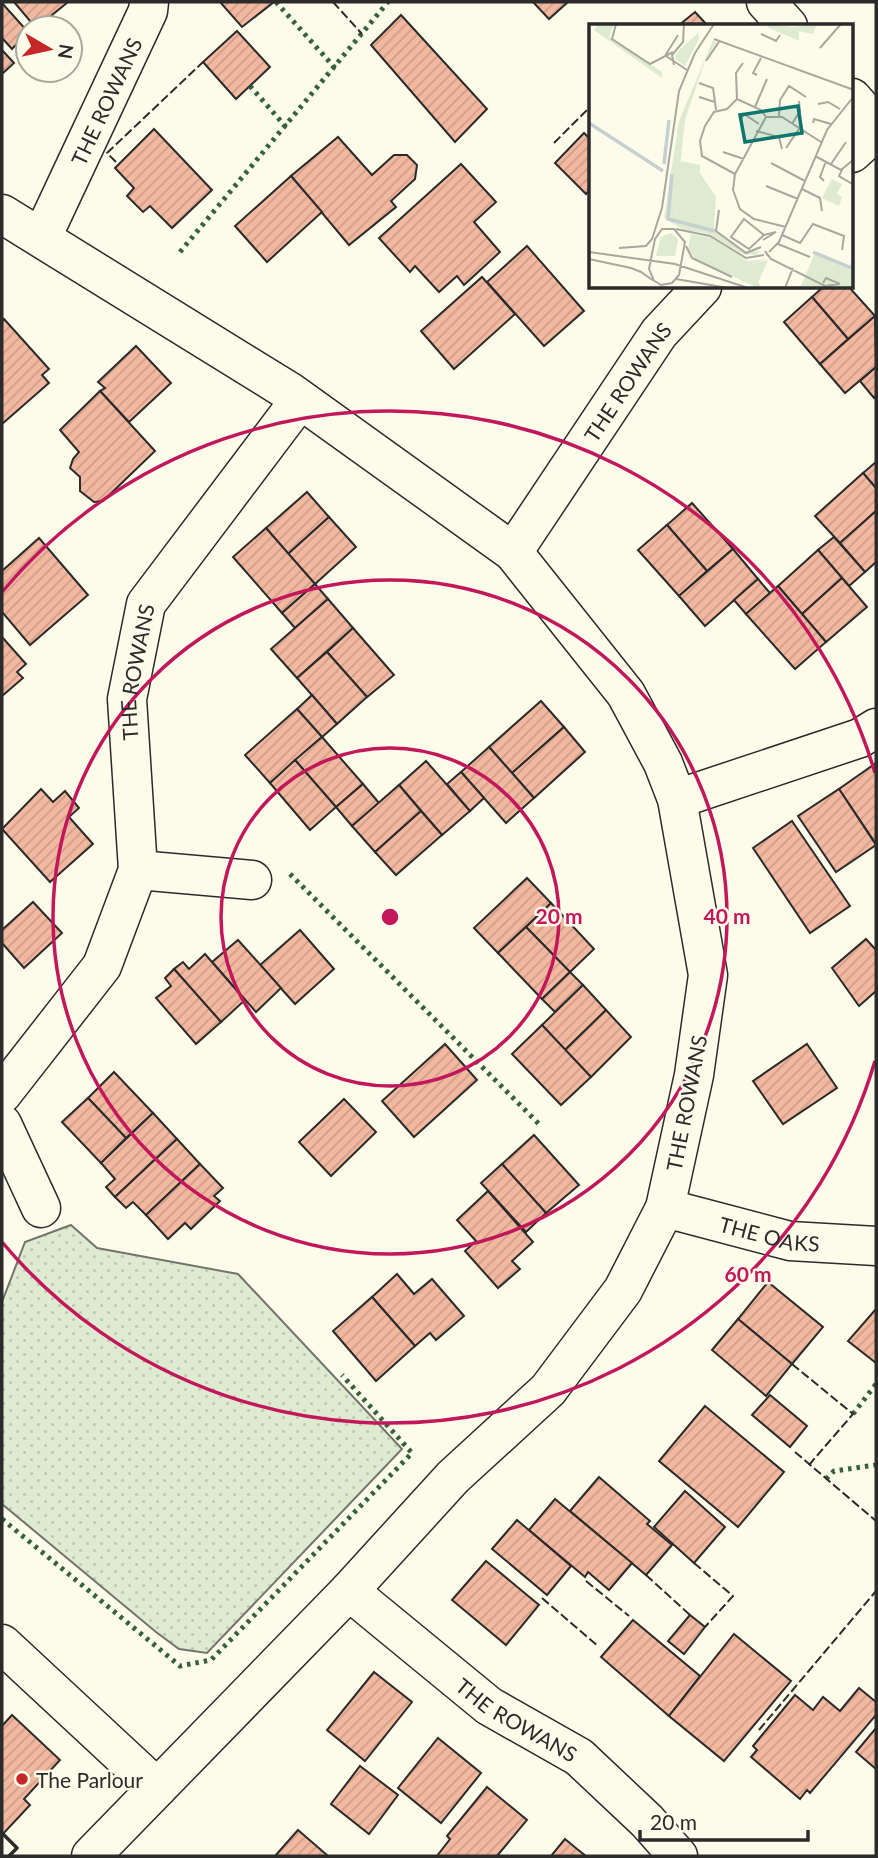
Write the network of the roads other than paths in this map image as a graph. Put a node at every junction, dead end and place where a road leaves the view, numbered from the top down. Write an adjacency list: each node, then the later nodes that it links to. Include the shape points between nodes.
1 (149, 2): 8 (street, THE ROWANS, via 104,110)
2 (766, 2): 3 (street)
3 (786, 24)
4 (854, 100): 5 (street)
5 (876, 128): 6 (street)
6 (854, 151)
7 (2, 214): 8 (street, THE ROWANS)
8 (42, 237): 10 (street, THE ROWANS)
9 (700, 289): 11 (street, THE ROWANS, via 659,333)
10 (299, 401): 11 (street, THE ROWANS); 14 (street, THE ROWANS, via 146,604 127,699)
11 (513, 552): 13 (street, THE ROWANS, via 626,694)
12 (876, 728): 13 (street, via 860,738)
13 (677, 799): 19 (street, THE ROWANS, via 708,975 694,1075)
14 (138, 870): 15 (street); 16 (street, THE ROWANS, via 102,966)
15 (252, 880)
16 (2, 1094)
17 (2, 1124): 18 (street)
18 (41, 1208)
19 (665, 1208): 20 (street, THE OAKS, via 790,1241); 21 (street, THE ROWANS, via 623,1290 548,1390 453,1477)
20 (876, 1247)
21 (349, 1591): 23 (street, THE ROWANS); 25 (street, THE ROWANS, via 489,1706 579,1757)
22 (2, 1644): 23 (street)
23 (157, 1788): 24 (street, THE ROWANS)
24 (91, 1856)
25 (678, 1856)

